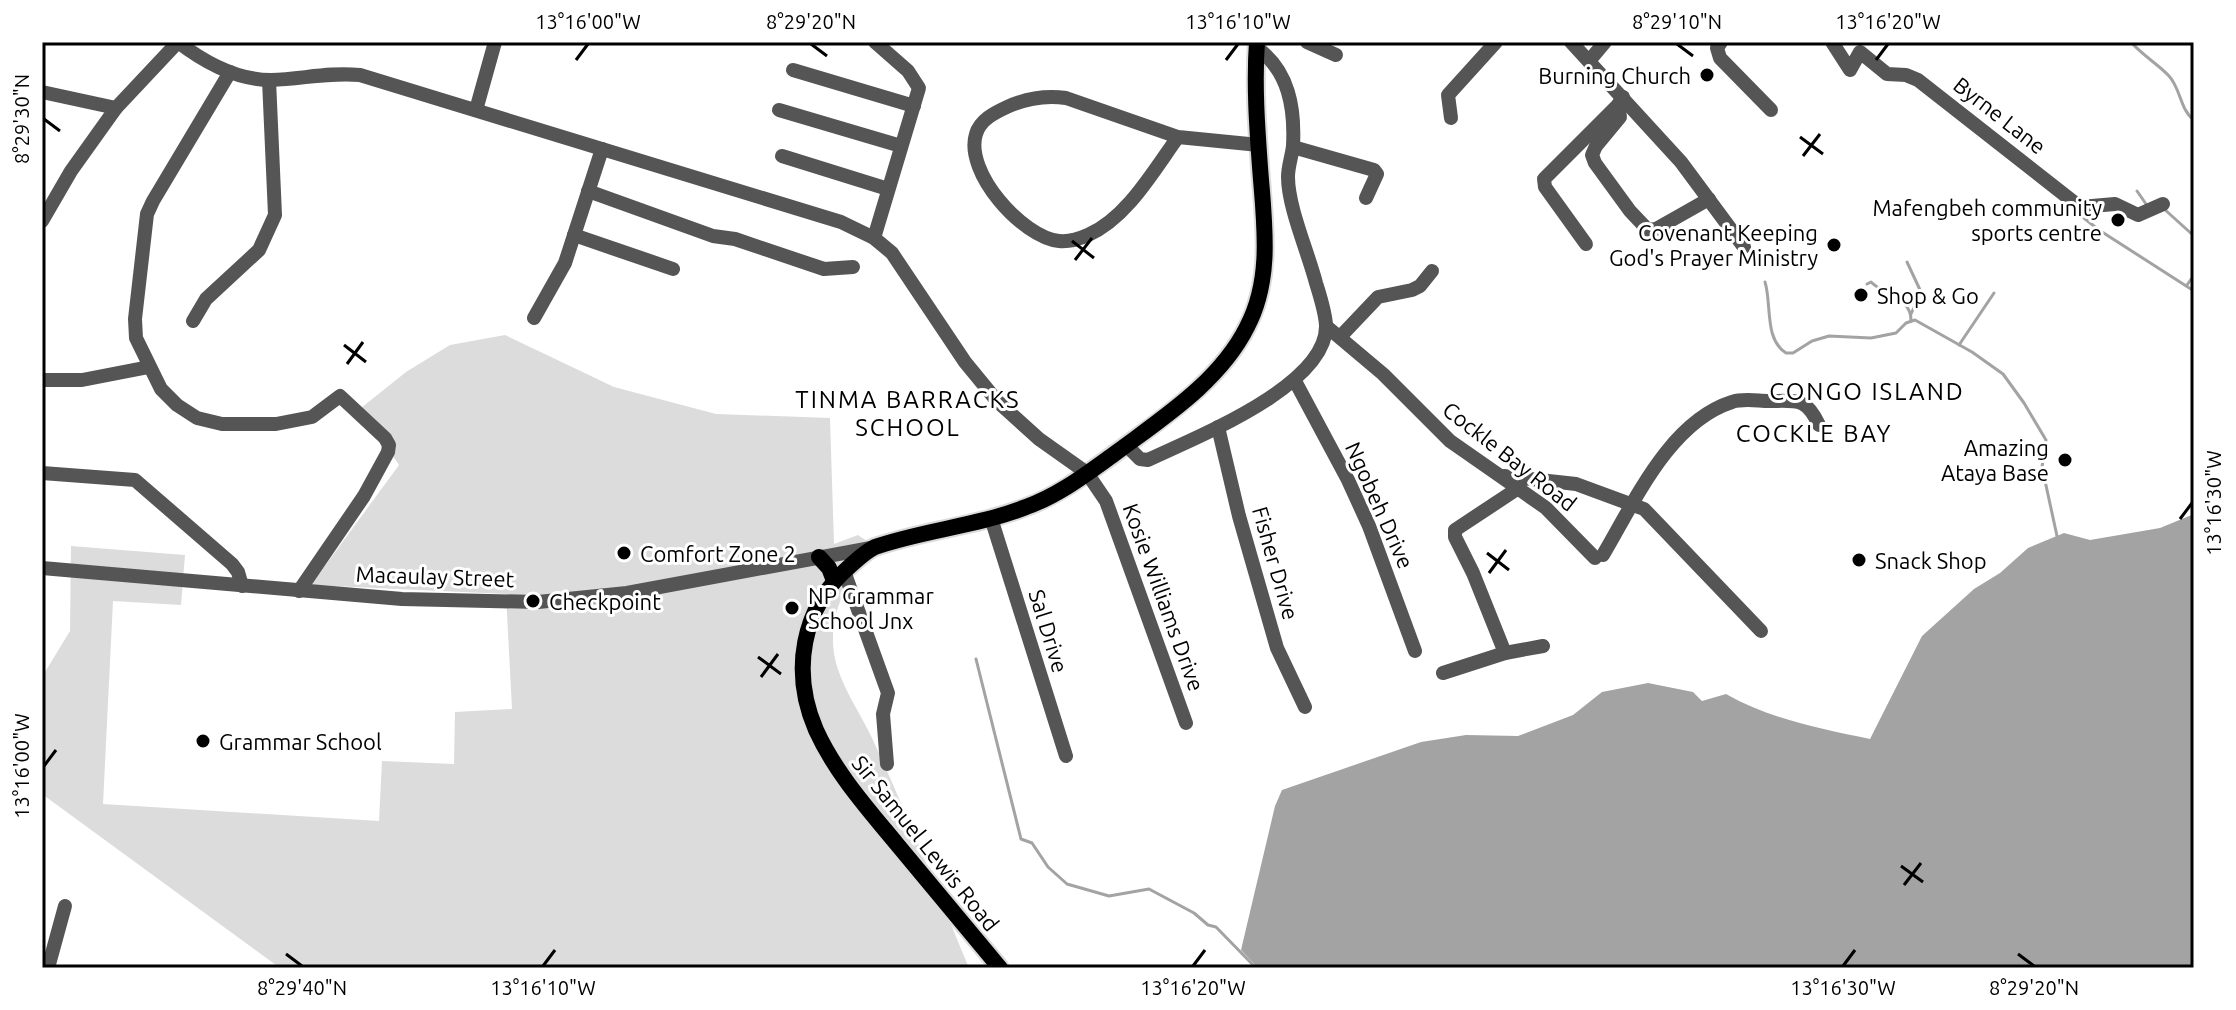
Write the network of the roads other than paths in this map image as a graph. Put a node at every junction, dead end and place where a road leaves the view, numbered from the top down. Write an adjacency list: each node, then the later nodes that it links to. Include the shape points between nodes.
1 (495, 42): 20 (street)
2 (875, 42): 18 (street, via 919,88)
3 (1307, 42): 11 (street)
4 (1496, 42): 23 (street, via 1448,95)
5 (1571, 42): 12 (street)
6 (1605, 42): 12 (street)
7 (1721, 42): 22 (street, via 1720,58)
8 (1832, 42): 34 (street, Byrne Lane, via 1850,70 1860,52 1887,74 1918,80 2080,207 2115,204 2138,215)
9 (184, 44): 14 (street); 19 (street)
10 (1257, 45): 25 (main road, Sir Samuel Lewis Road); 27 (street, via 1284,79)
11 (1336, 55)
12 (1589, 61): 17 (street)
13 (793, 70): 18 (street)
14 (230, 72): 15 (street); 47 (street, via 147,214 135,319 136,338)
15 (269, 80): 20 (street, via 333,72 360,75); 44 (street, via 275,215 259,250 206,299)
16 (42, 92): 19 (street)
17 (1620, 101): 33 (street, via 1681,162); 33 (street, via 1620,117 1592,155 1641,224 1656,229); 38 (street, via 1544,179)
18 (914, 106): 26 (street)
19 (116, 108): 35 (street)
20 (476, 110): 28 (street)
21 (779, 110): 26 (street)
22 (1771, 110)
23 (1451, 118)
24 (1178, 137): 24 (street, via 1106,225 1072,241 1038,235 1021,223 982,175 974,144 976,132 995,113 1046,95); 25 (street)
25 (1259, 145): 52 (main road, Sir Samuel Lewis Road, via 1265,266 1248,327 1211,376)
26 (901, 146): 30 (street)
27 (1293, 147): 32 (street, via 1374,170); 45 (street, via 1290,192)
28 (602, 149): 31 (street); 37 (street, via 841,222)
29 (782, 156): 30 (street)
30 (888, 189): 37 (street)
31 (588, 191): 36 (street); 40 (street, via 824,269)
32 (1366, 198)
33 (1709, 199): 39 (street)
34 (2163, 204)
35 (44, 212)
36 (574, 235): 41 (street); 43 (street, via 565,263)
37 (874, 238): 54 (street, via 905,269 997,401)
38 (1586, 244)
39 (1744, 247)
40 (853, 267)
41 (673, 269)
42 (1432, 271): 46 (street, via 1412,290 1378,297)
43 (534, 318)
44 (193, 321)
45 (1326, 326): 46 (street, Cockle Bay Road); 49 (street, via 1317,352)
46 (1340, 337): 55 (street, Cockle Bay Road, via 1450,441)
47 (149, 367): 48 (street, via 82,380); 64 (street, via 161,389 197,418 222,424 299,422 340,396 385,438 388,452 364,496)
48 (42, 380)
49 (1295, 381): 51 (street); 67 (street, Ngobeh Drive, via 1369,526)
50 (1819, 425): 57 (street, via 1801,401 1735,401 1686,431)
51 (1218, 427): 52 (street, via 1148,460); 70 (street, Fisher Drive, via 1277,648)
52 (1126, 445): 54 (main road, Sir Samuel Lewis Road)
53 (42, 473): 63 (street, via 143,485 232,564)
54 (1087, 473): 58 (main road, Sir Samuel Lewis Road, via 1049,497); 71 (street, Kosie Williams Drive, via 1106,501)
55 (1504, 476): 56 (street, Cockle Bay Road); 57 (street, via 1576,484)
56 (1520, 487): 57 (street, Cockle Bay Road, via 1599,557); 68 (street, via 1455,530)
57 (1631, 502): 65 (street, via 1644,509)
58 (991, 518): 59 (main road, Sir Samuel Lewis Road); 72 (street, Sal Drive)
59 (871, 548): 60 (street, Macaulay Street); 62 (main road, Sir Samuel Lewis Road)
60 (819, 557): 62 (main road); 64 (street, Macaulay Street, via 627,593 538,602)
61 (42, 568): 63 (street, Macaulay Street)
62 (839, 576): 73 (street, via 888,693 883,714); 76 (main road, Sir Samuel Lewis Road, via 814,615 801,654 807,706 817,732 870,811)
63 (242, 586): 64 (street, Macaulay Street)
64 (299, 591)
65 (1761, 631)
66 (1543, 646): 68 (street)
67 (1415, 651)
68 (1505, 653): 69 (street)
69 (1443, 673)
70 (1305, 707)
71 (1186, 723)
72 (1066, 756)
73 (887, 764)
74 (65, 906): 75 (street)
75 (48, 968)
76 (1000, 968)

